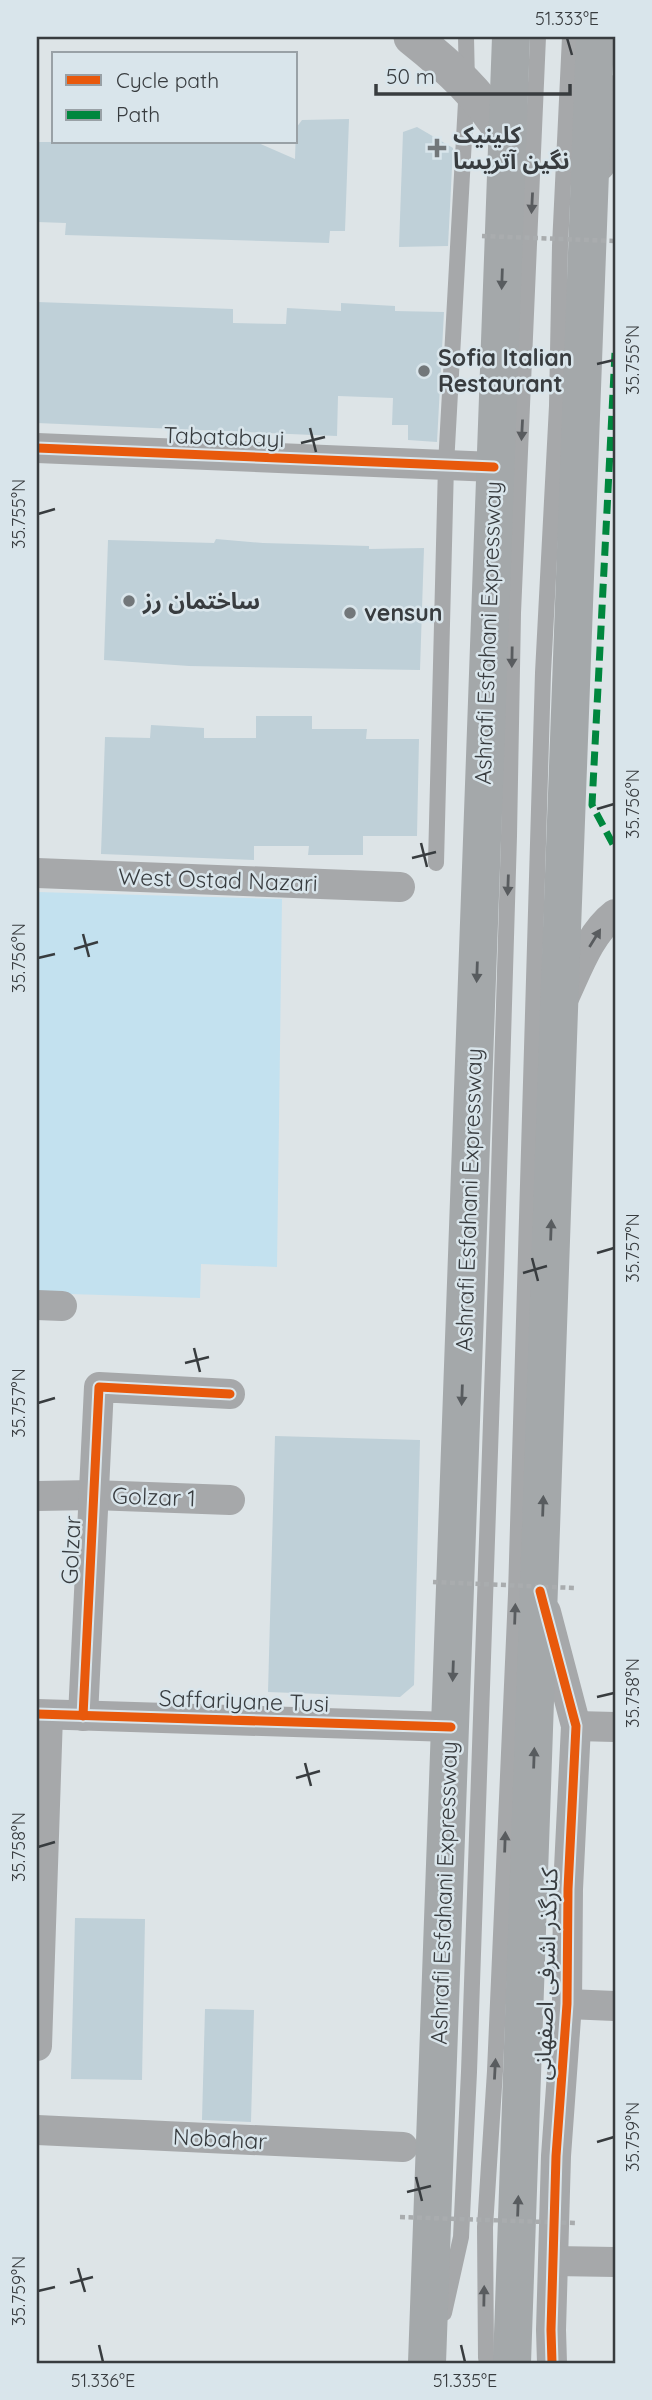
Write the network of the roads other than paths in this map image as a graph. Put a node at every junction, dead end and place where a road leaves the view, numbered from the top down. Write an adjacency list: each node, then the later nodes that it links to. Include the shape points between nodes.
1 (412, 37): 7 (street)
2 (466, 37): 7 (lane)
3 (511, 37): 9 (highway, Ashrafi Esfahani Expressway)
4 (538, 37): 41 (lane, one-way to 41, via 513,613 468,2099 461,2236)
5 (570, 37): 42 (lane, one-way to 5, via 484,2315 485,2227 514,1621 543,673)
6 (595, 37): 10 (highway)
7 (467, 85): 9 (street); 12 (lane)
8 (615, 94): 10 (main road)
9 (507, 138): 13 (highway, Ashrafi Esfahani Expressway, one-way to 13)
10 (589, 192): 18 (highway)
11 (37, 448): 12 (street, Tabatabayi)
12 (446, 465): 13 (street, Tabatabayi); 14 (lane)
13 (494, 467): 27 (highway, Ashrafi Esfahani Expressway, one-way to 27)
14 (436, 863)
15 (37, 873): 16 (street, West Ostad Nazari)
16 (400, 887)
17 (615, 914): 18 (street, one-way to 17, via 585,953)
18 (559, 1010): 23 (highway, one-way to 18)
19 (230, 1394): 20 (street, Golzar, via 99,1387)
20 (93, 1495): 21 (street, Golzar 1); 22 (street, Golzar 1); 25 (street, Golzar)
21 (37, 1496)
22 (230, 1500)
23 (557, 1589): 26 (street, کنارگذر اشرفی اصفهانی); 37 (highway, one-way to 23)
24 (42, 1714): 25 (street, Saffariyane Tusi); 29 (street)
25 (83, 1716): 27 (street, Saffariyane Tusi)
26 (576, 1726): 28 (street); 30 (street, کنارگذر اشرفی اصفهانی)
27 (451, 1727): 38 (highway, Ashrafi Esfahani Expressway)
28 (615, 1727)
29 (38, 1944): 32 (street)
30 (567, 2004): 31 (street); 35 (street, کنارگذر اشرفی اصفهانی)
31 (615, 2006)
32 (37, 2046)
33 (37, 2130): 34 (street, Nobahar)
34 (403, 2147)
35 (554, 2261): 36 (street); 45 (street, کنارگذر اشرفی اصفهانی)
36 (615, 2262)
37 (513, 2323): 43 (highway); 44 (main road)
38 (428, 2326): 39 (main road); 40 (highway, Ashrafi Esfahani Expressway)
39 (414, 2363)
40 (427, 2363)
41 (433, 2363)
42 (490, 2363)
43 (512, 2363)
44 (527, 2363)
45 (552, 2363)

